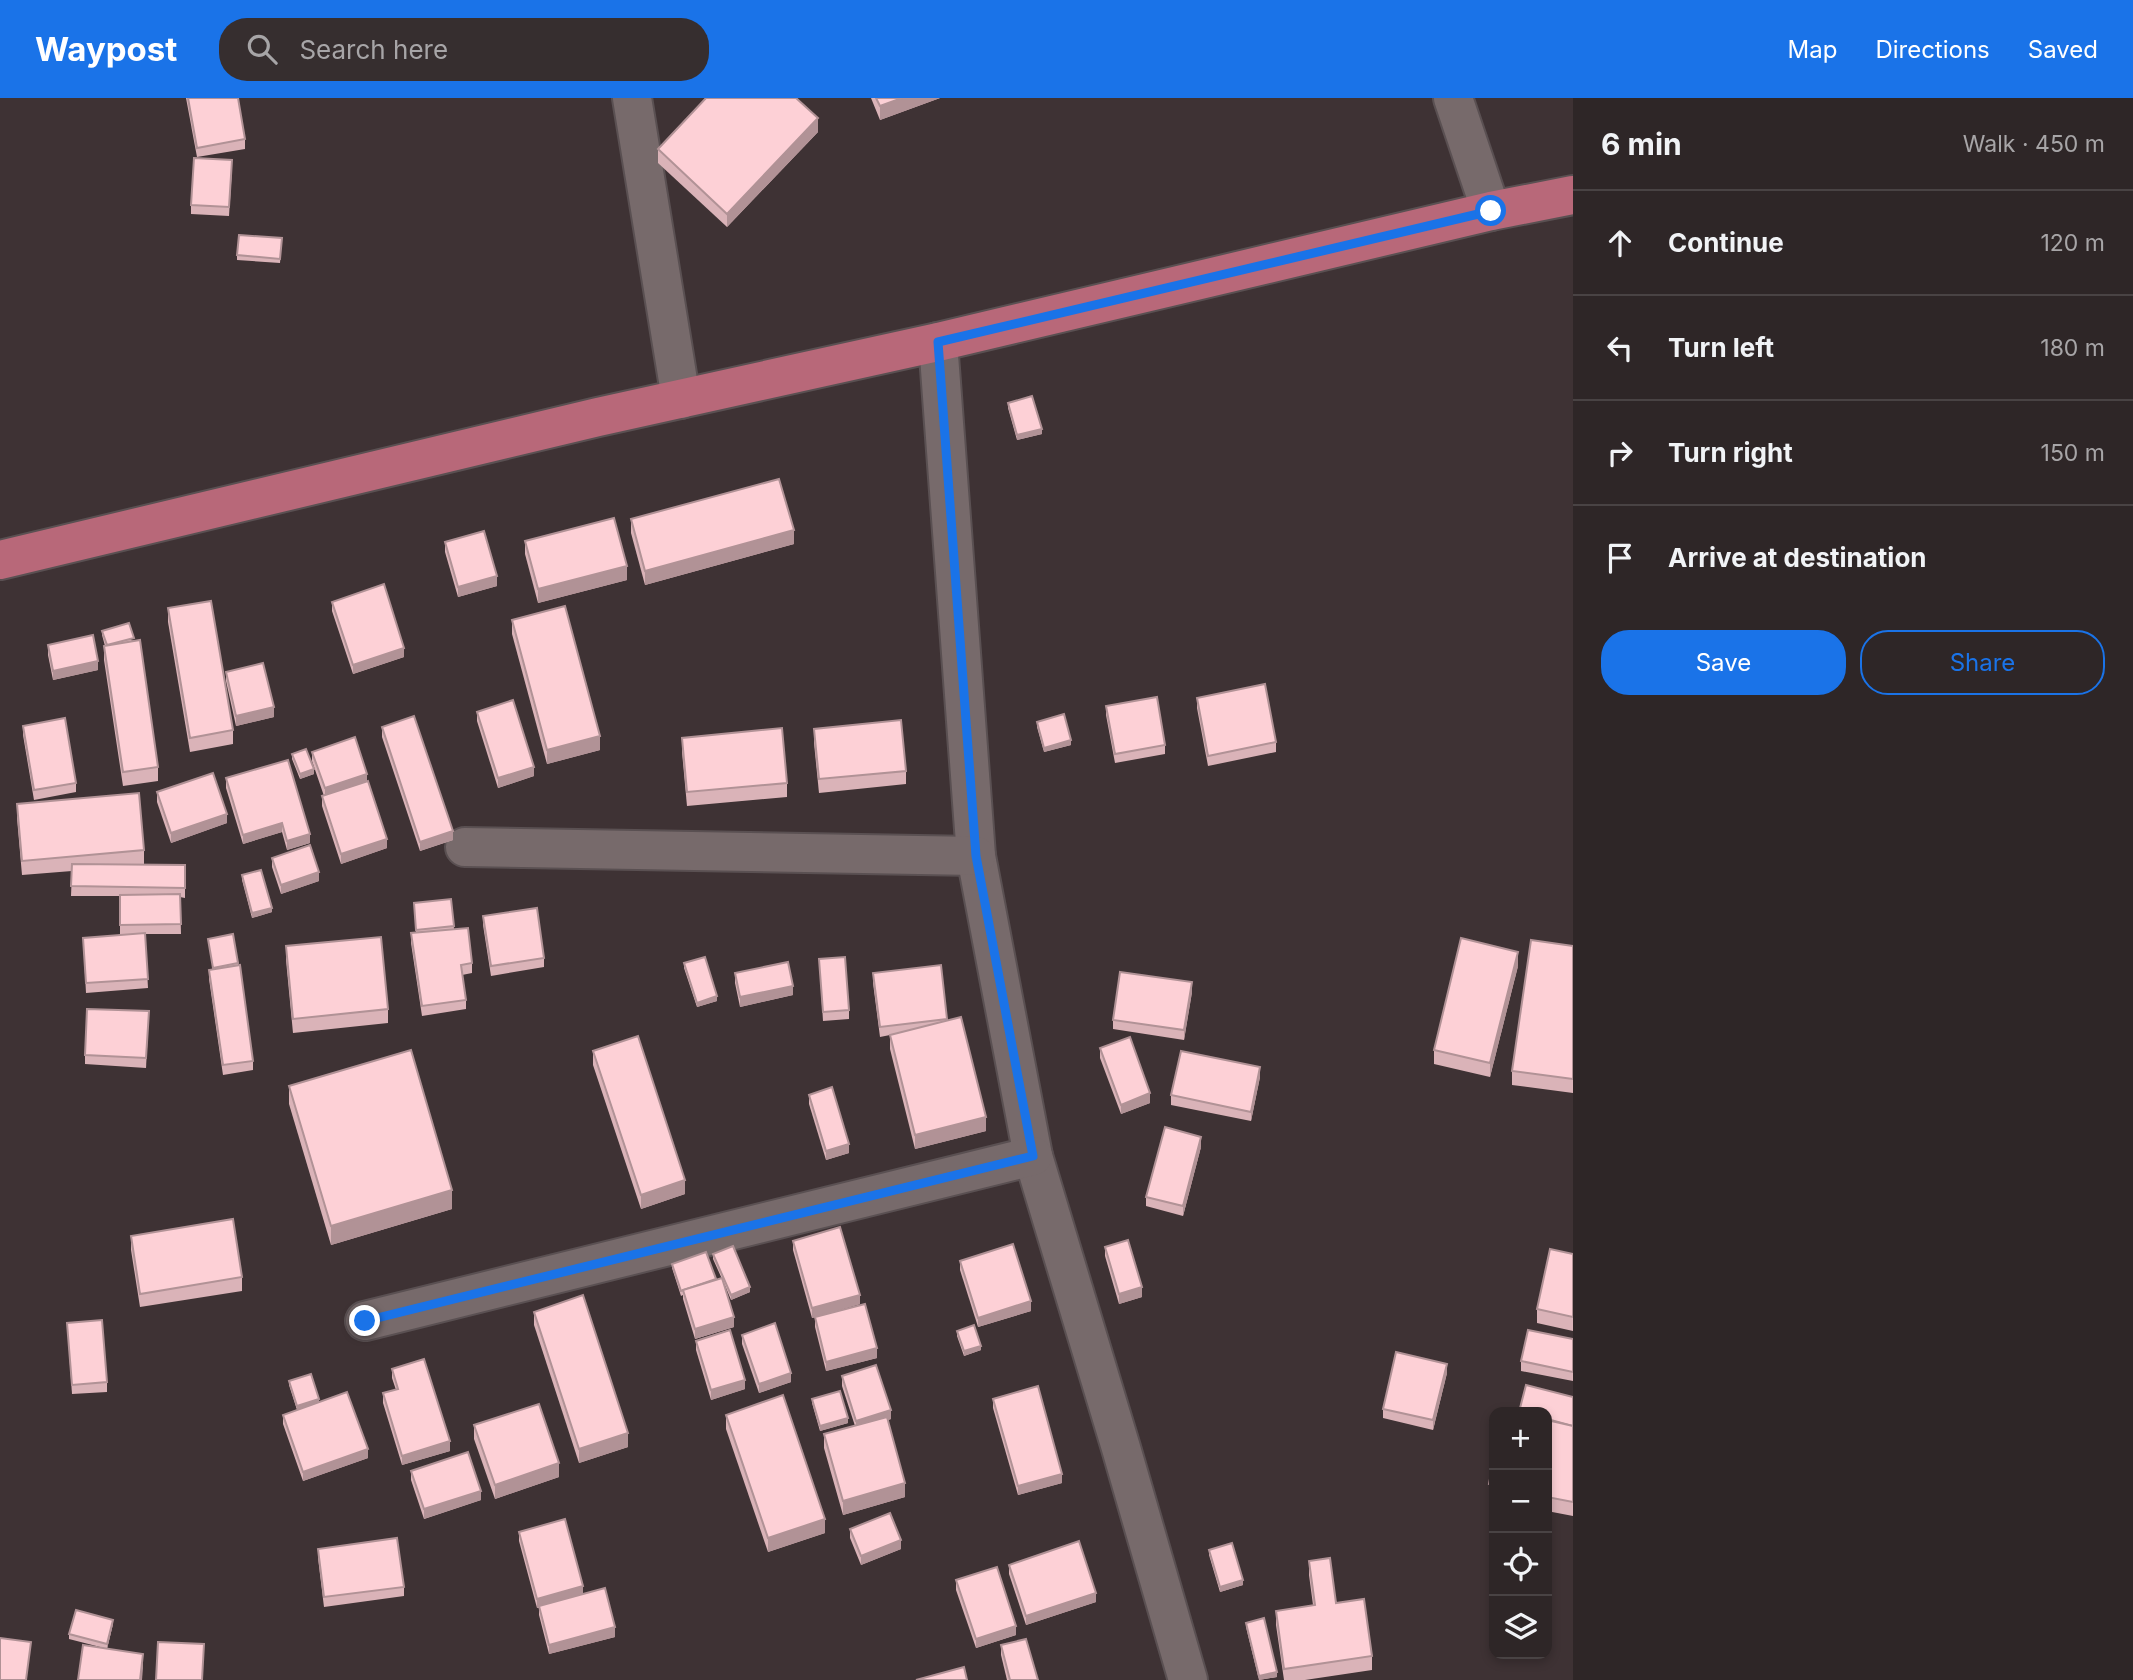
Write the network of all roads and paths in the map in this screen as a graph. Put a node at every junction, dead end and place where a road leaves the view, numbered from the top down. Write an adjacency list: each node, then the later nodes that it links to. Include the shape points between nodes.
1 (632, 98): 6 (street)
2 (1453, 98): 4 (street)
3 (1573, 195): 4 (main road)
4 (1491, 211): 5 (main road)
5 (938, 342): 6 (main road); 9 (street)
6 (681, 399): 7 (main road)
7 (0, 559)
8 (465, 847): 9 (street)
9 (976, 856): 10 (street)
10 (1033, 1156): 11 (street); 12 (street)
11 (365, 1321)
12 (1188, 1680)

